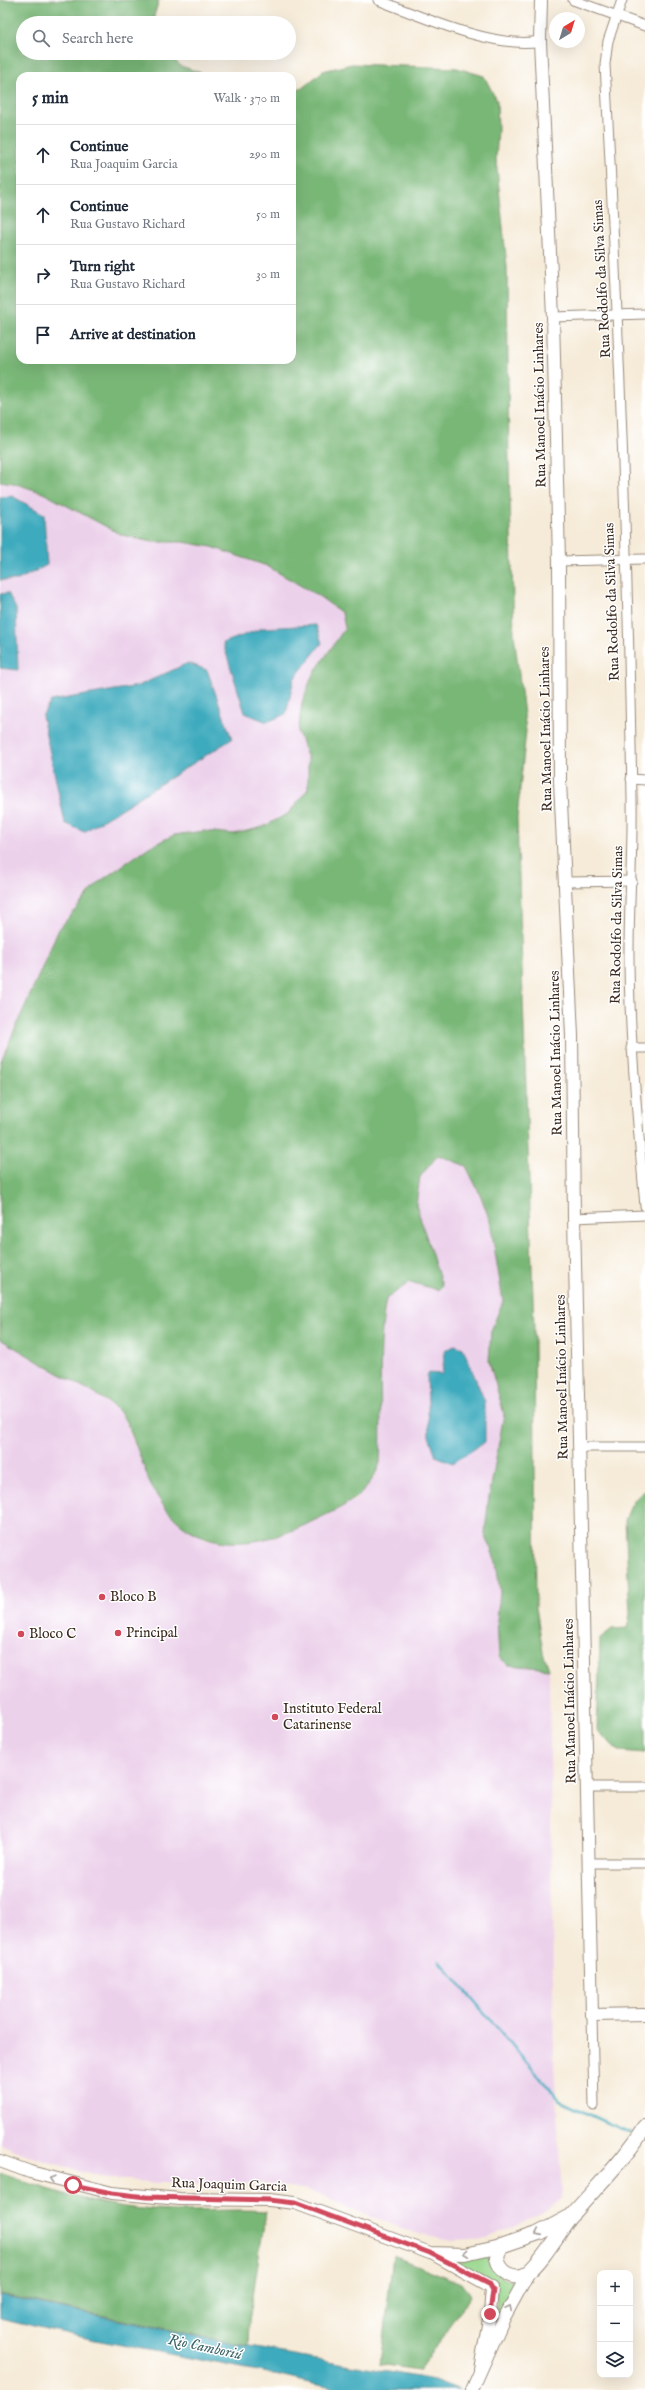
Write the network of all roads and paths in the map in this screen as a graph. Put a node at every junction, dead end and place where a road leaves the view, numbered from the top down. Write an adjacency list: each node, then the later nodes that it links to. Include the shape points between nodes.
1 (378, 0): 7 (street, via 496,41)
2 (541, 0): 7 (main road, Rua Manoel Inácio Linhares)
3 (573, 0): 5 (street)
4 (622, 0): 5 (street, Rua Rodolfo da Silva Simas)
5 (615, 16): 6 (street); 9 (street, Rua Rodolfo da Silva Simas, via 605,64)
6 (645, 26)
7 (540, 41): 10 (main road, Rua Manoel Inácio Linhares)
8 (645, 314): 9 (street)
9 (618, 315): 10 (street); 12 (street, Rua Rodolfo da Silva Simas)
10 (553, 317): 13 (main road, Rua Manoel Inácio Linhares)
11 (645, 559): 12 (street)
12 (625, 560): 13 (street); 14 (street, Rua Rodolfo da Silva Simas)
13 (559, 562): 17 (main road, Rua Manoel Inácio Linhares, via 560,781)
14 (632, 779): 15 (street); 16 (street, Rua Rodolfo da Silva Simas)
15 (645, 780)
16 (632, 881): 17 (street); 18 (street, Rua Rodolfo da Silva Simas, via 629,951)
17 (566, 882): 22 (main road, Rua Manoel Inácio Linhares, via 572,1036)
18 (631, 1048): 19 (street); 20 (street, Rua Rodolfo da Silva Simas)
19 (645, 1048)
20 (645, 1206)
21 (645, 1215): 22 (street)
22 (574, 1218): 23 (main road, Rua Manoel Inácio Linhares)
23 (579, 1447): 24 (street); 25 (main road, Rua Manoel Inácio Linhares)
24 (645, 1447)
25 (587, 1787): 26 (street); 27 (main road, Rua Manoel Inácio Linhares)
26 (645, 1787)
27 (588, 1863): 28 (street); 30 (main road, Rua Manoel Inácio Linhares)
28 (645, 1863)
29 (645, 2014): 30 (main road)
30 (592, 2015): 31 (street, Rua Manoel Inácio Linhares)
31 (594, 2106)
32 (645, 2127): 34 (main road)
33 (0, 2161): 36 (main road, Rua Joaquim Garcia, one-way to 33, via 295,2203 269,2200 180,2199 112,2193 37,2174)
34 (573, 2215): 35 (main road, one-way to 35, via 539,2233); 37 (main road)
35 (501, 2246): 36 (main road, Rua Joaquim Garcia, one-way to 36, via 465,2254); 37 (main road, via 497,2257 498,2263 506,2273 522,2276)
36 (430, 2253): 38 (main road, via 489,2283 492,2287)
37 (529, 2272): 38 (main road, one-way to 37)
38 (480, 2369): 39 (main road)
39 (474, 2385)

